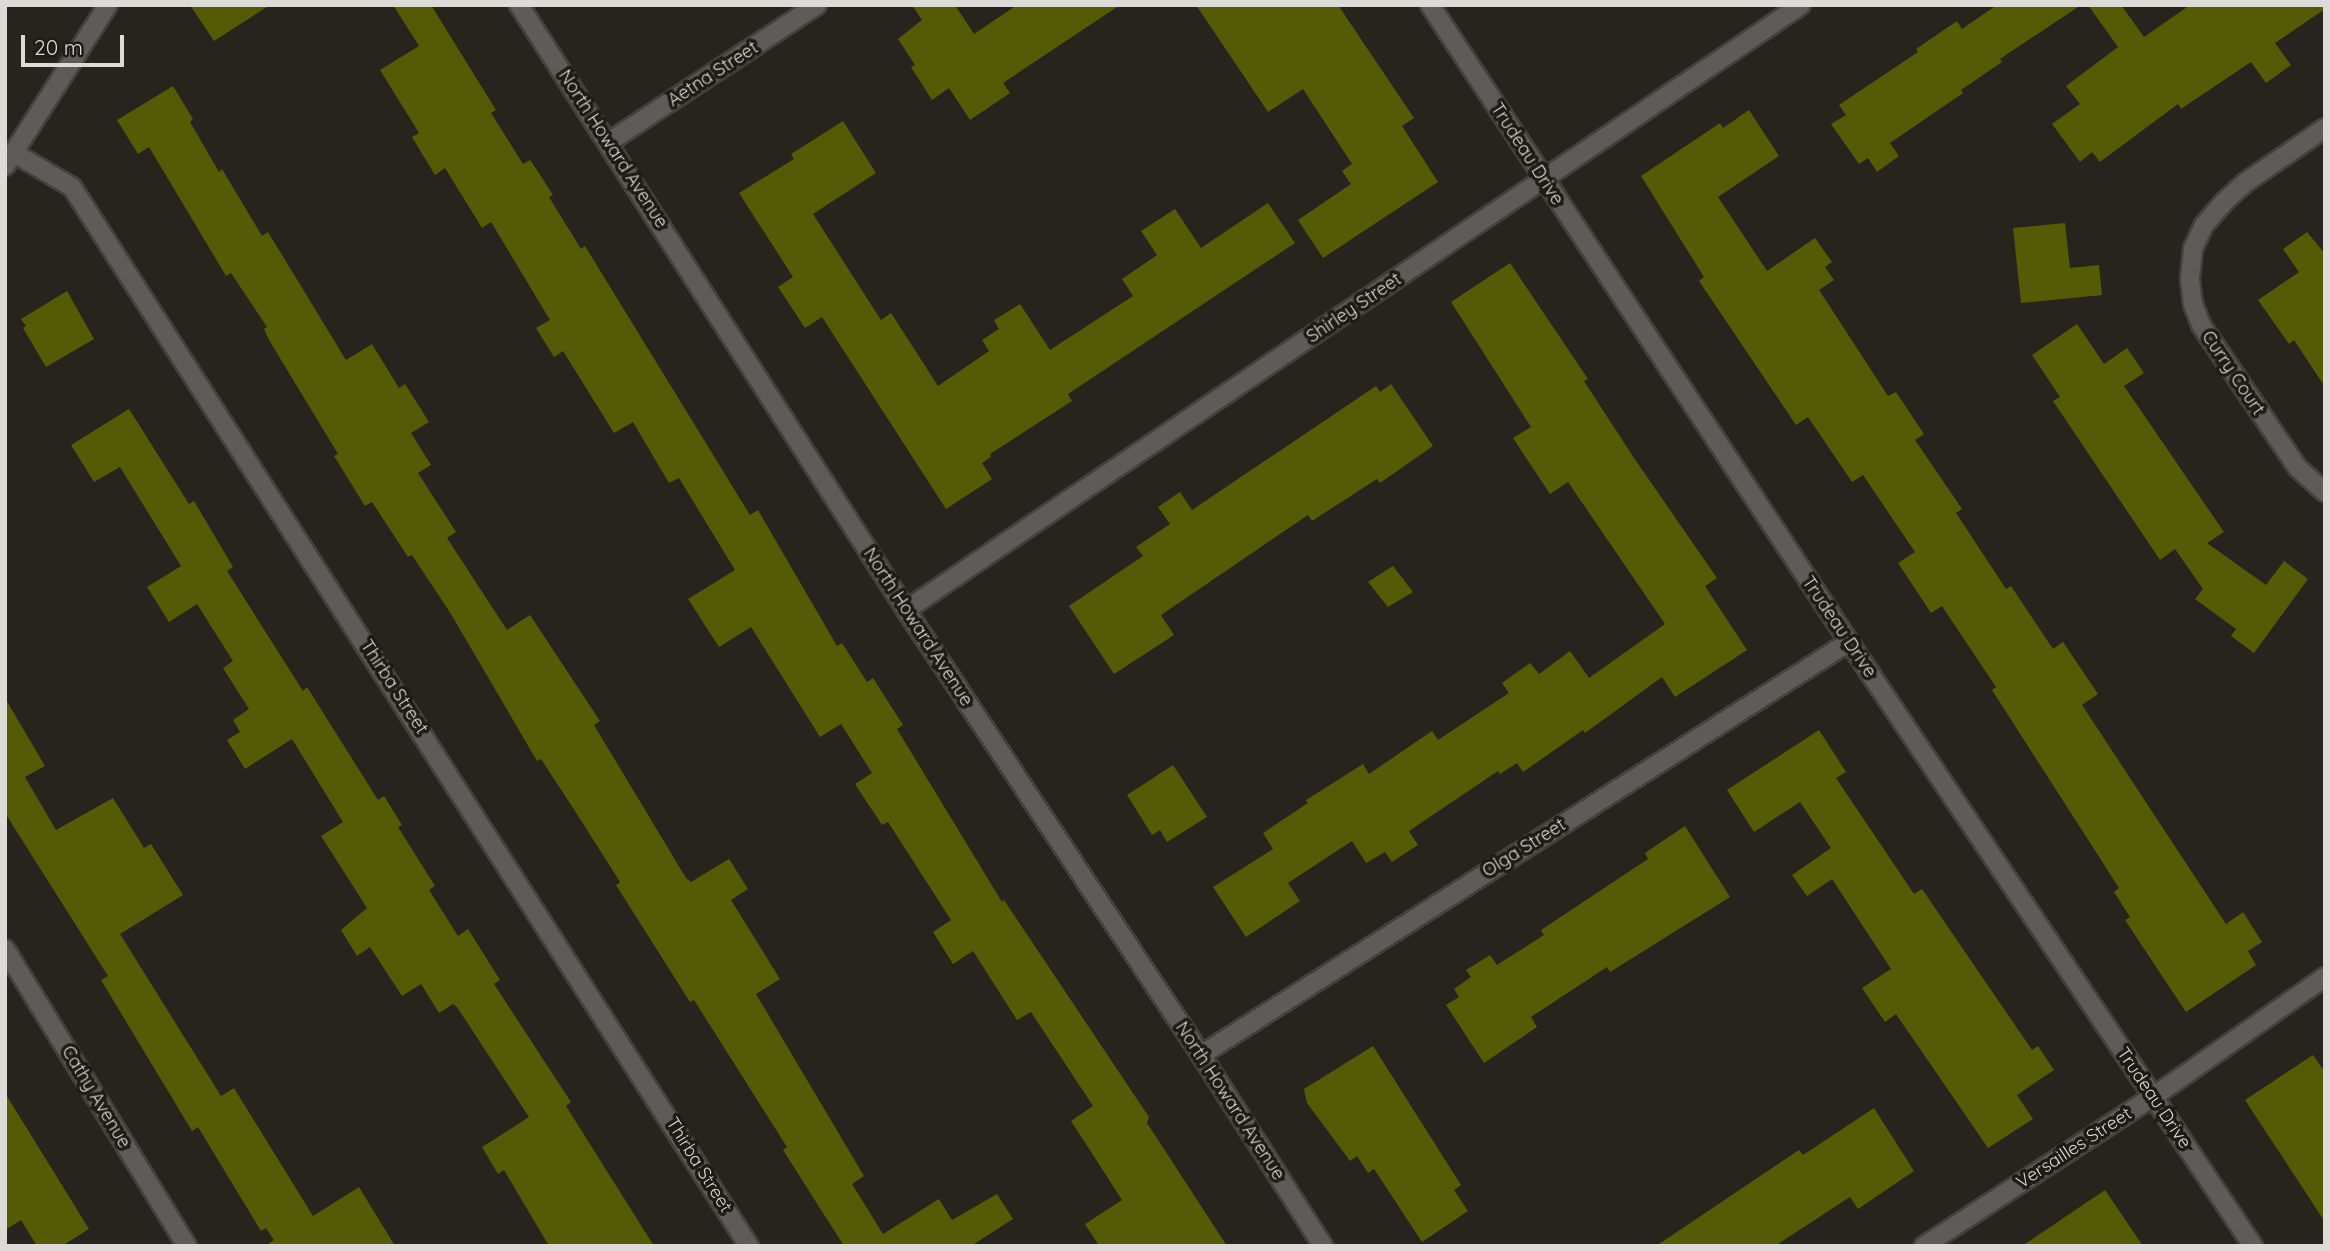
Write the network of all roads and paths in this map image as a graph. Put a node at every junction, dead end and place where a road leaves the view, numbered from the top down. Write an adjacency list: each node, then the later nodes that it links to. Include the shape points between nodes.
1 (108, 5): 8 (street)
2 (519, 5): 7 (street, North Howard Avenue)
3 (817, 5): 7 (street, Aetna Street)
4 (1430, 5): 9 (street, Trudeau Drive)
5 (1801, 5): 9 (street, Shirley Street)
6 (2325, 128): 10 (street, Curry Court, via 2224,202 2204,225 2193,249 2190,279 2201,325 2298,468)
7 (609, 142): 11 (street, North Howard Avenue)
8 (10, 160): 18 (street, Thirba Street, via 72,187)
9 (1544, 179): 11 (street, Shirley Street); 12 (street, Trudeau Drive)
10 (2325, 492)
11 (906, 610): 15 (street, North Howard Avenue)
12 (1849, 642): 15 (street, Olga Street); 16 (street, Trudeau Drive)
13 (5, 949): 17 (street, Cathy Avenue)
14 (2325, 977): 16 (street, Versailles Street)
15 (1200, 1055): 19 (street, North Howard Avenue)
16 (2153, 1097): 20 (street, Versailles Street); 21 (street, Trudeau Drive)
17 (187, 1246)
18 (749, 1246)
19 (1323, 1246)
20 (1924, 1246)
21 (2253, 1246)

